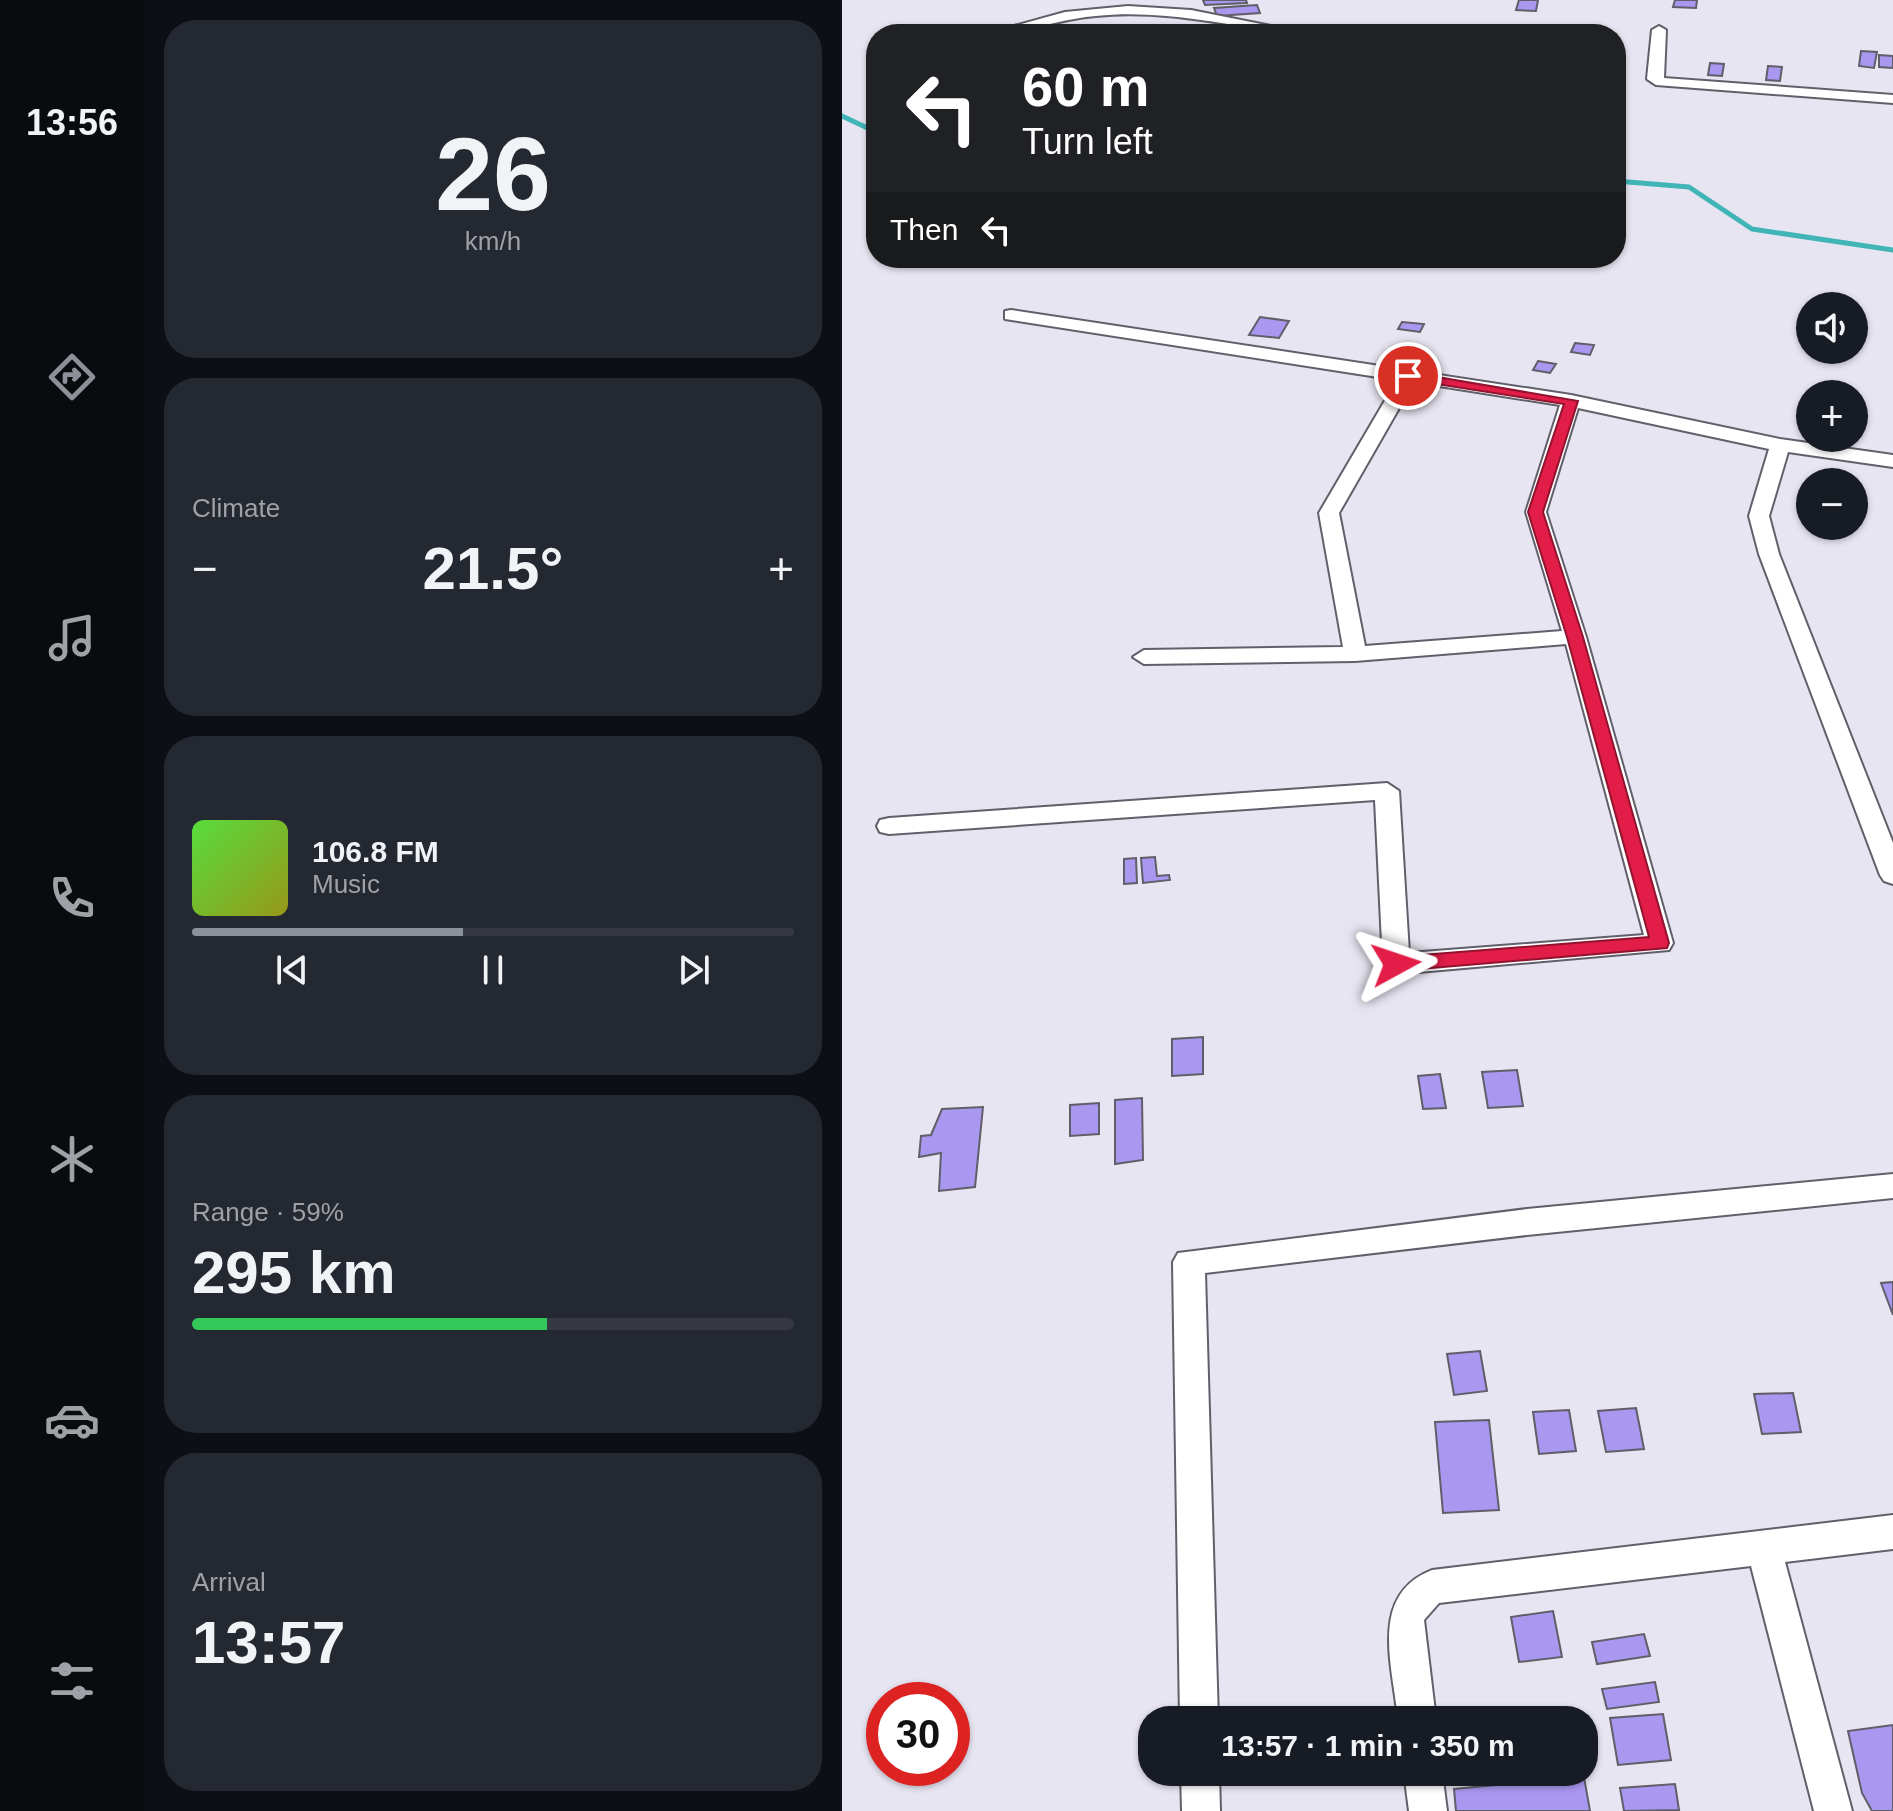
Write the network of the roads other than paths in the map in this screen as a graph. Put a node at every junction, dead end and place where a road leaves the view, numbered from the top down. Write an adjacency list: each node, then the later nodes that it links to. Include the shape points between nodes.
1 (1200, 15): 2 (street, via 1172,6 1097,2); 3 (street); 4 (street)
2 (1018, 24)
3 (1194, 24)
4 (1252, 24)
5 (1659, 30): 6 (street, via 1654,79 1661,82)
6 (1893, 99)
7 (1011, 315): 8 (street)
8 (1408, 376): 9 (street); 13 (street, via 1329,513)
9 (1571, 401): 10 (street); 12 (street, via 1536,512)
10 (1780, 445): 11 (street); 16 (street, via 1759,516)
11 (1893, 461)
12 (1575, 637): 13 (street); 15 (street, via 1660,943 1396,964 1387,791)
13 (1355, 654): 14 (street)
14 (1144, 657)
15 (889, 826)
16 (1893, 875)
17 (1893, 1186): 20 (street, via 1189,1262)
18 (1893, 1532): 19 (street)
19 (1763, 1546): 21 (street, via 1432,1587 1406,1617); 26 (street)
20 (1199, 1706)
21 (1416, 1706)
22 (1200, 1786): 24 (street)
23 (1425, 1786): 25 (street)
24 (1201, 1811)
25 (1428, 1811)
26 (1833, 1811)

